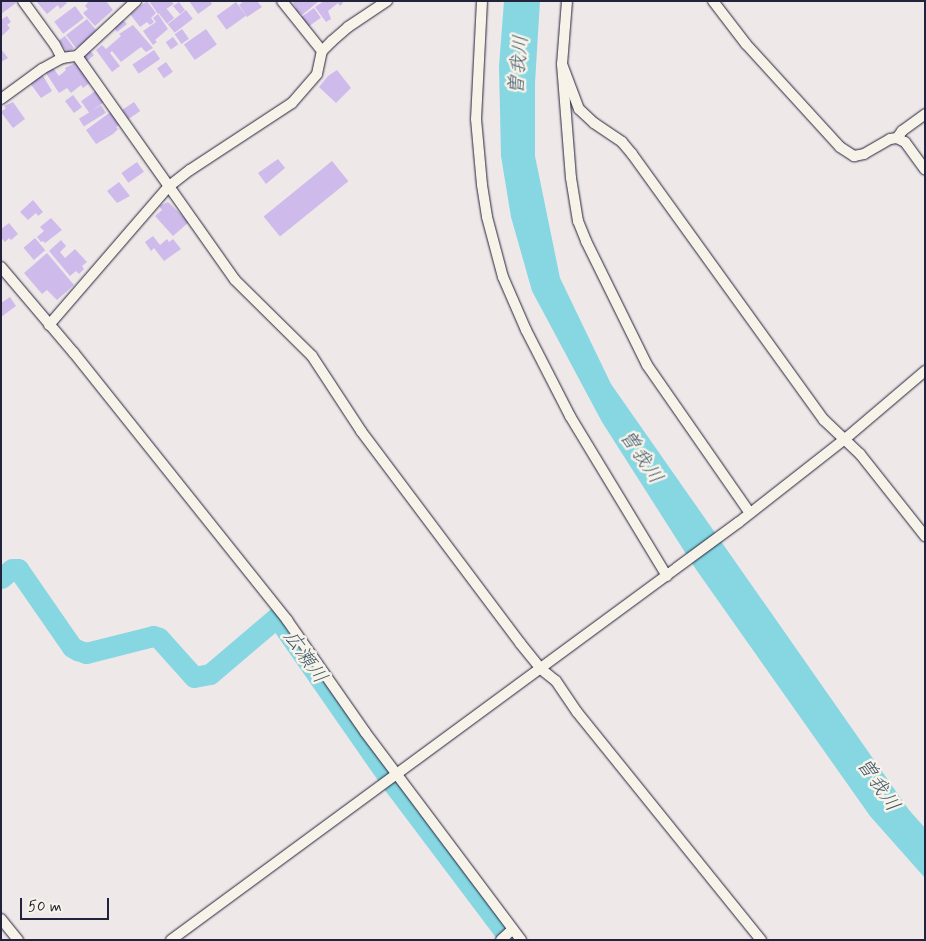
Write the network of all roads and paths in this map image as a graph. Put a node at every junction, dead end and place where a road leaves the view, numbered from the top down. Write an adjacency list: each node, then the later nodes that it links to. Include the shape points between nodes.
1 (23, 1): 10 (street)
2 (136, 1): 9 (street)
3 (282, 1): 8 (street)
4 (387, 1): 8 (street, via 348,27)
5 (482, 1): 23 (street, via 476,119 482,185 503,276 526,330 570,416)
6 (567, 1): 11 (street)
7 (713, 1): 14 (street, via 746,44 840,147 854,156 864,154 890,138)
8 (322, 51): 16 (street, via 317,74 292,103)
9 (77, 56): 10 (street); 16 (street)
10 (62, 58): 12 (street)
11 (562, 64): 20 (street, via 579,109 622,142 632,154 824,420); 21 (street, via 571,178 578,220 586,241 647,365)
12 (1, 99)
13 (925, 114): 14 (street, via 902,130)
14 (897, 138): 15 (street, via 905,142)
15 (925, 170)
16 (168, 187): 18 (street); 24 (street, via 236,280 312,356 361,431)
17 (1, 267): 18 (street)
18 (49, 324): 25 (street, via 287,620)
19 (925, 371): 20 (street)
20 (846, 439): 21 (street); 22 (street)
21 (750, 513): 23 (street)
22 (925, 536)
23 (667, 576): 24 (street)
24 (541, 669): 25 (street); 32 (street, via 556,681 577,712)
25 (398, 774): 27 (street); 29 (street)
26 (1, 920): 28 (street)
27 (512, 929): 30 (street); 31 (street)
28 (18, 940)
29 (172, 940)
30 (501, 940)
31 (521, 940)
32 (761, 940)

